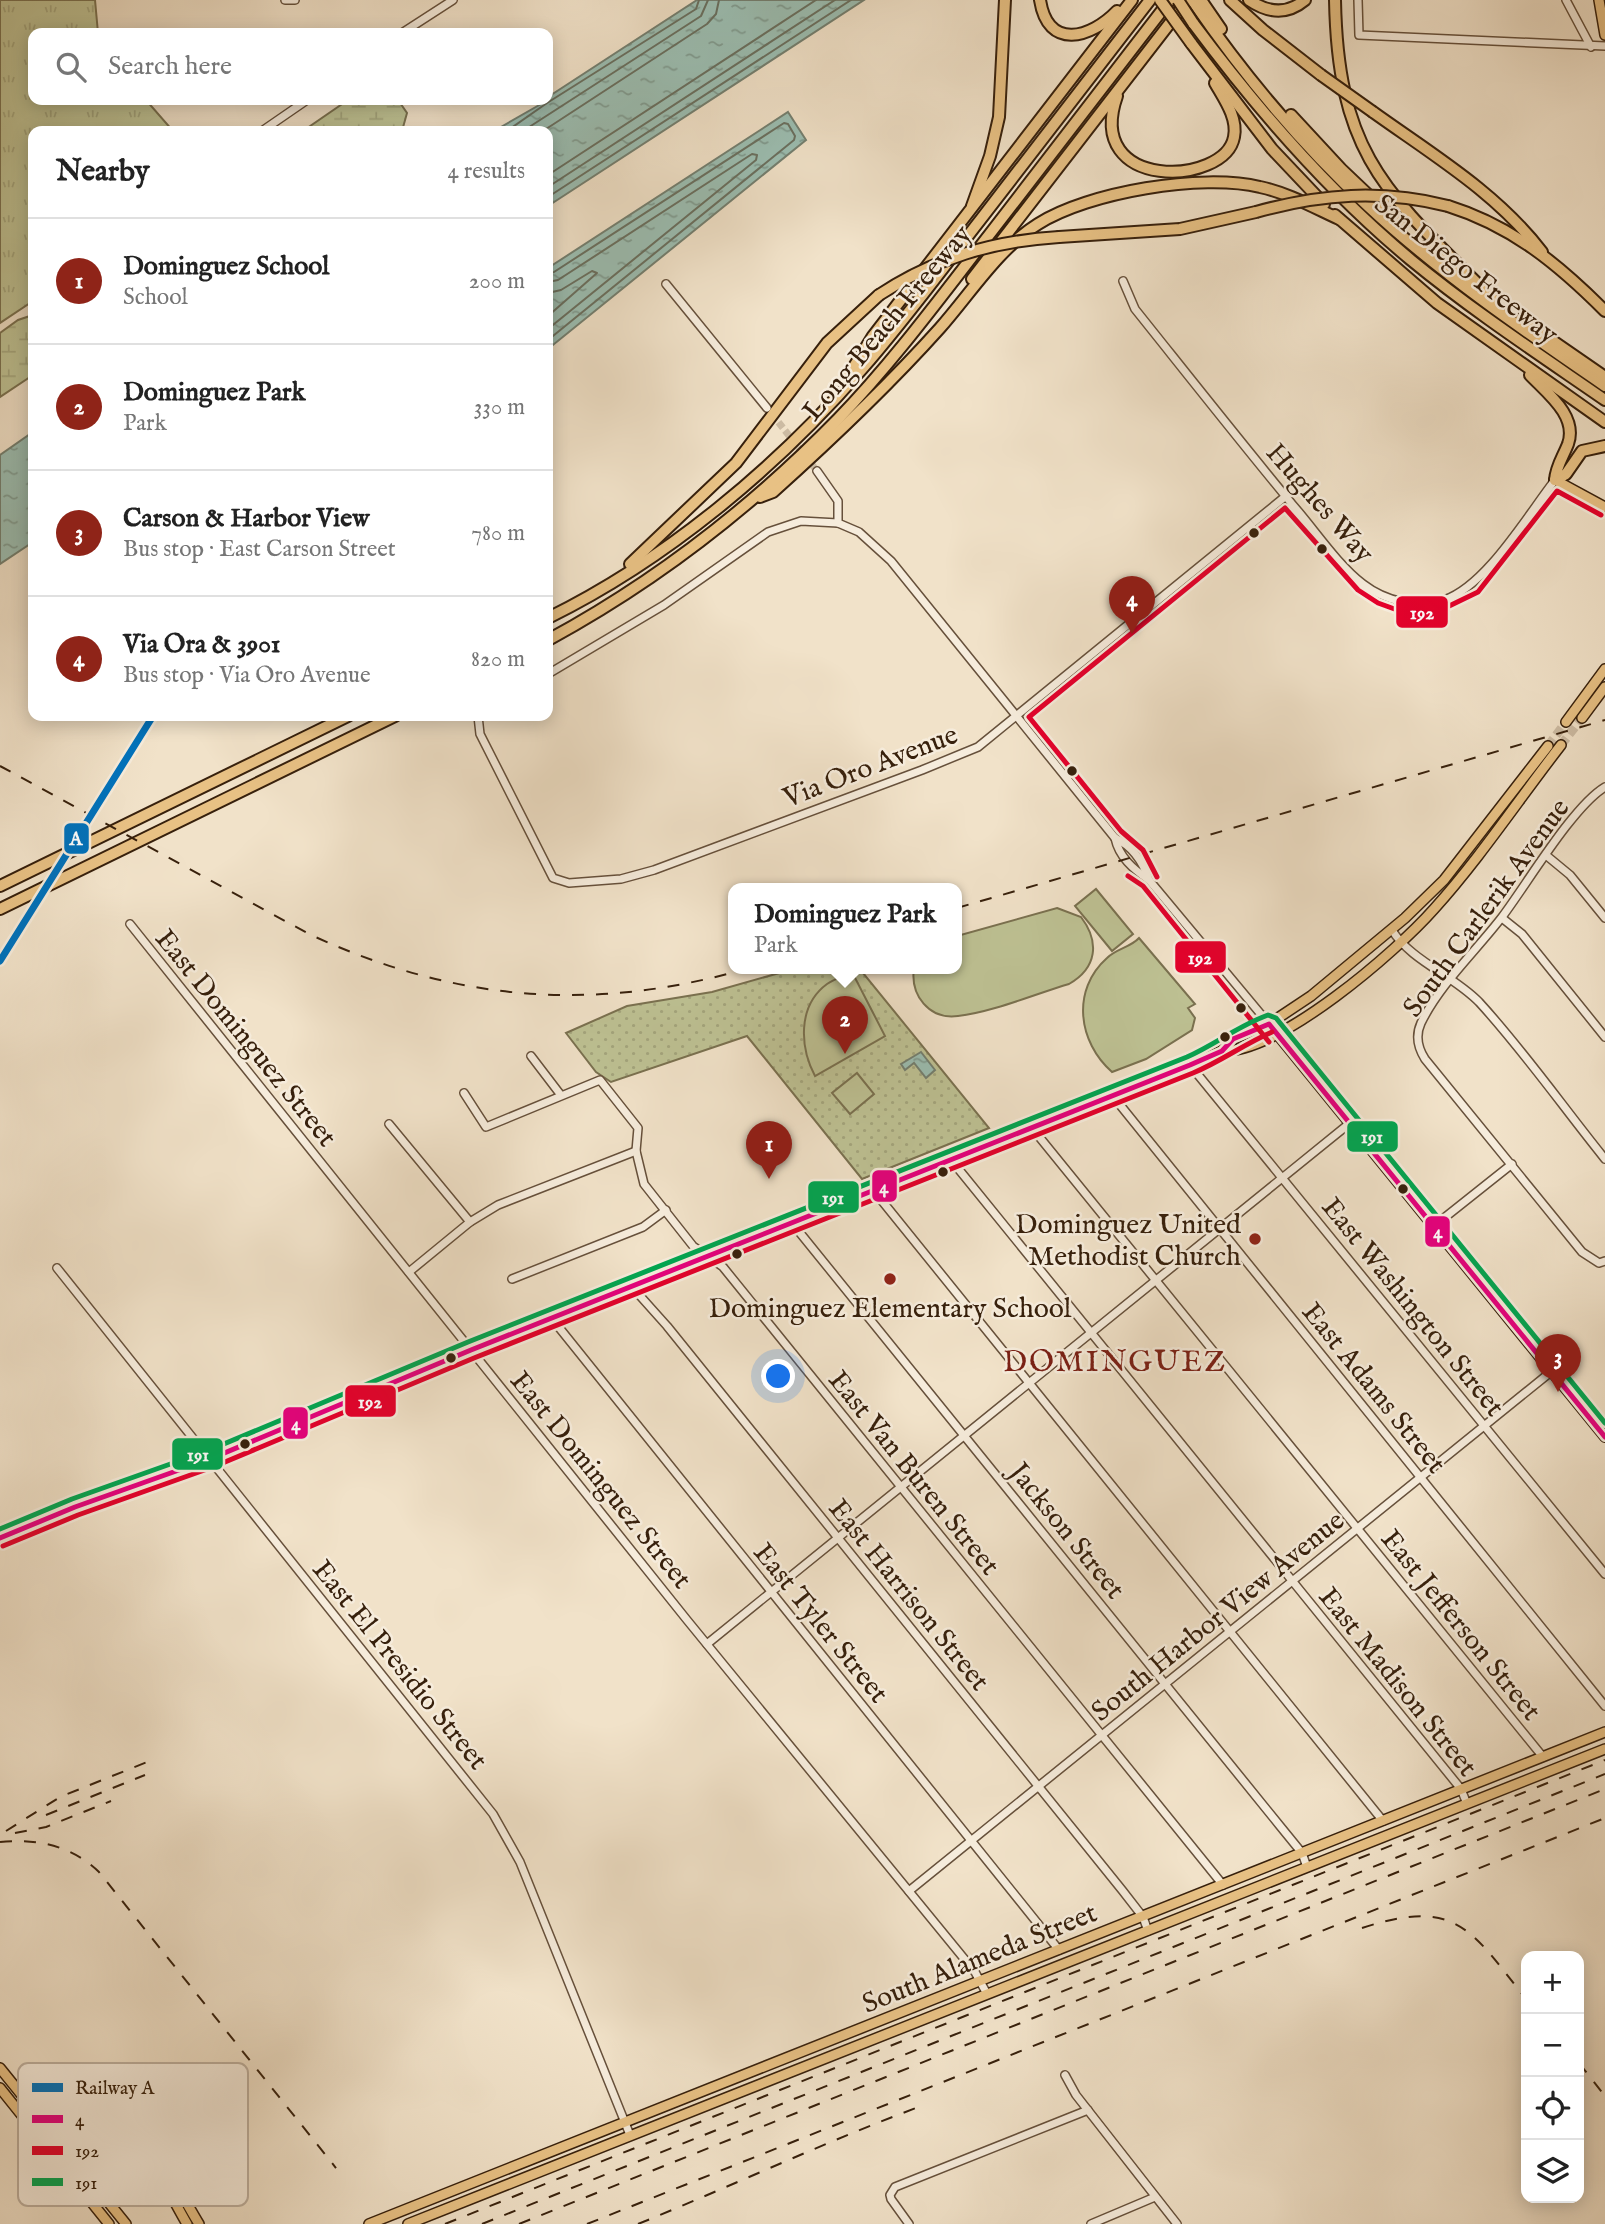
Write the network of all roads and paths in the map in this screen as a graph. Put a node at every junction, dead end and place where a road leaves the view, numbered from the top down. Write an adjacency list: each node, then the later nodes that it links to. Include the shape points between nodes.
1 (285, 0): 2 (street)
2 (295, 0)
3 (453, 0): 21 (street)
4 (1005, 0): 29 (highway, via 999,117)
5 (1040, 0): 6 (highway, via 1044,16 1055,28 1080,36 1097,30)
6 (1130, 0): 29 (highway)
7 (1150, 0): 40 (highway, Long Beach Freeway, via 905,318)
8 (1160, 0): 23 (highway, bridge)
9 (1170, 0): 48 (highway, Long Beach Freeway, via 889,362 838,419)
10 (1178, 0): 20 (highway, San Diego Freeway, bridge)
11 (1189, 0): 20 (highway); 26 (highway)
12 (1201, 0): 20 (highway, San Diego Freeway)
13 (1230, 0): 31 (highway, bridge, via 1321,75 1492,199 1519,222)
14 (1249, 0): 15 (highway, via 1278,11)
15 (1305, 0)
16 (1335, 0): 34 (highway, via 1340,78 1351,122 1367,157 1400,204)
17 (1358, 0): 25 (street, via 1359,35)
18 (1566, 0): 25 (street)
19 (1599, 0): 22 (main road)
20 (1201, 17): 34 (highway, San Diego Freeway, via 1341,169 1416,239); 39 (highway, via 1290,132 1364,209 1438,273); 41 (highway, San Diego Freeway, via 1270,121 1385,238 1455,295)
21 (410, 28)
22 (1605, 35)
23 (1191, 43): 26 (highway, via 1224,99 1234,126 1230,150 1214,164 1166,170 1128,160 1118,150 1110,129); 30 (highway, via 1272,149)
24 (1605, 46): 25 (street)
25 (1591, 47)
26 (1120, 87): 36 (highway)
27 (300, 105): 28 (street)
28 (269, 126)
29 (971, 210): 40 (highway, via 873,336)
30 (1339, 219): 36 (highway, via 1286,194 1240,184 1168,187 1093,200 1027,232); 37 (highway, via 1437,303)
31 (1542, 252): 35 (highway); 51 (highway, bridge, via 1484,219 1448,205 1368,194 1328,196 1180,229 1009,242 969,251 921,270 879,295 827,343 729,471)
32 (1123, 281): 47 (street, Hughes Way, via 1135,309)
33 (666, 285): 42 (street)
34 (1494, 300): 38 (highway, San Diego Freeway)
35 (1605, 311)
36 (925, 343): 48 (highway, via 826,444 772,492)
37 (1516, 360): 43 (highway); 46 (highway, via 1563,411 1570,426)
38 (1605, 377)
39 (1605, 389)
40 (834, 399): 51 (highway, Long Beach Freeway, via 729,498)
41 (1605, 400)
42 (767, 408)
43 (1605, 422)
44 (1605, 446): 46 (highway, via 1583,451 1566,474)
45 (817, 471): 50 (street, via 838,501)
46 (1555, 480): 47 (street, Hughes Way, via 1472,584 1443,600 1422,603 1381,595 1363,583); 49 (main road)
47 (1286, 496): 57 (street, Via Oro Avenue)
48 (751, 501): 53 (highway, Long Beach Freeway, via 640,584)
49 (1605, 507)
50 (838, 523): 55 (street, via 801,522 768,532 664,605); 57 (street, via 859,532 891,561)
51 (605, 587): 52 (highway, Long Beach Freeway)
52 (553, 615)
53 (553, 637)
54 (1605, 669): 62 (main road)
55 (553, 671)
56 (1605, 687): 58 (main road)
57 (1017, 716): 61 (street, Via Oro Avenue, via 964,754 685,859 621,879 559,882 548,874 480,734); 75 (street, via 1115,838 1126,843 1149,880)
58 (1582, 718)
59 (338, 721): 67 (highway)
60 (385, 721): 68 (highway)
61 (479, 721)
62 (1566, 722)
63 (1561, 745): 73 (main road, via 1435,909)
64 (1548, 746): 72 (main road, via 1444,880)
65 (1603, 791): 66 (street, South Carlerik Avenue, via 1580,810)
66 (1547, 856): 69 (street, South Carlerik Avenue); 70 (street, via 1570,875)
67 (0, 886)
68 (0, 909)
69 (1502, 918): 74 (street, South Carlerik Avenue); 77 (street, via 1522,934)
70 (1605, 918)
71 (130, 924): 101 (street, East Dominguez Street)
72 (1392, 930): 73 (street); 75 (main road)
73 (1400, 943): 74 (street); 76 (main road)
74 (1452, 979): 88 (street, via 1478,1002); 90 (street, South Carlerik Avenue, via 1420,1025 1418,1044 1425,1059)
75 (1269, 1024): 76 (main road); 78 (main road, via 1233,1040)
76 (1278, 1035): 78 (main road, via 1238,1051); 84 (main road)
77 (1605, 1037)
78 (1222, 1051): 80 (main road)
79 (531, 1056): 82 (street)
80 (1190, 1065): 83 (main road); 91 (street, East Washington Street)
81 (464, 1093): 82 (street, via 486,1127)
82 (560, 1094): 87 (street, East Van Buren Street, via 600,1080 638,1128)
83 (1112, 1095): 86 (main road); 97 (street, East Adams Street)
84 (1350, 1123): 91 (street); 96 (main road)
85 (389, 1124): 94 (street)
86 (1032, 1128): 89 (main road); 103 (street, East Jefferson Street)
87 (636, 1151): 93 (street, East Van Buren Street, via 645,1184); 94 (street, via 498,1205)
88 (1605, 1159)
89 (952, 1161): 92 (main road); 106 (street, East Madison Street)
90 (1512, 1164): 96 (street); 99 (street, via 1582,1252)
91 (1282, 1178): 97 (street); 110 (street, East Washington Street)
92 (874, 1191): 95 (main road); 109 (street)
93 (666, 1210): 98 (street, East Van Buren Street, via 693,1246); 102 (street, via 643,1227)
94 (470, 1222): 101 (street)
95 (792, 1223): 98 (main road); 111 (street, Jackson Street)
96 (1434, 1226): 108 (main road)
97 (1220, 1228): 103 (street); 114 (street, East Adams Street)
98 (708, 1257): 104 (main road); 115 (street, East Van Buren Street, via 723,1267)
99 (1602, 1262)
100 (57, 1268): 113 (street, East El Presidio Street)
101 (409, 1272): 107 (street, East Dominguez Street)
102 (512, 1279)
103 (1156, 1280): 106 (street); 116 (street, East Jefferson Street)
104 (633, 1288): 105 (main road); 118 (street, East Harrison Street)
105 (553, 1320): 107 (main road); 121 (street, East Tyler Street)
106 (1091, 1332): 109 (street); 120 (street, East Madison Street)
107 (471, 1350): 113 (main road); 123 (street, East Dominguez Street)
108 (1552, 1371): 110 (street, South Harbor View Avenue); 112 (main road)
109 (1030, 1382): 111 (street); 122 (street)
110 (1484, 1426): 114 (street, South Harbor View Avenue); 119 (street, East Washington Street)
111 (964, 1436): 115 (street); 124 (street, Jackson Street)
112 (1605, 1437)
113 (210, 1459): 117 (main road); 152 (street, East El Presidio Street, via 497,1820 520,1862)
114 (1420, 1477): 116 (street, South Harbor View Avenue); 125 (street, East Adams Street)
115 (901, 1487): 118 (street); 127 (street, East Van Buren Street)
116 (1357, 1528): 120 (street, South Harbor View Avenue); 129 (street, East Jefferson Street)
117 (0, 1538)
118 (838, 1538): 121 (street); 130 (street, East Harrison Street)
119 (1605, 1574)
120 (1292, 1581): 122 (street, South Harbor View Avenue); 131 (street, East Madison Street)
121 (771, 1592): 123 (street); 134 (street, East Tyler Street)
122 (1231, 1632): 124 (street, South Harbor View Avenue); 133 (street)
123 (707, 1644): 138 (street, East Dominguez Street)
124 (1165, 1684): 127 (street, South Harbor View Avenue); 135 (street, Jackson Street)
125 (1605, 1706)
126 (1605, 1732): 129 (main road, South Alameda Street)
127 (1102, 1735): 130 (street, South Harbor View Avenue); 137 (street, East Van Buren Street)
128 (1605, 1749): 132 (main road, South Alameda Street)
129 (1543, 1757): 131 (main road, South Alameda Street)
130 (1038, 1786): 134 (street, South Harbor View Avenue); 139 (street, East Harrison Street)
131 (1461, 1789): 132 (street, East Madison Street); 133 (main road, South Alameda Street)
132 (1467, 1804): 136 (main road, South Alameda Street)
133 (1383, 1821): 135 (main road, South Alameda Street)
134 (971, 1841): 138 (street, South Harbor View Avenue); 141 (street, East Tyler Street)
135 (1302, 1853): 136 (street, Jackson Street); 137 (main road, South Alameda Street)
136 (1307, 1867): 140 (main road, South Alameda Street)
137 (1223, 1885): 139 (main road, South Alameda Street)
138 (909, 1891): 142 (street, East Dominguez Street)
139 (1143, 1917): 140 (street, East Harrison Street); 141 (main road, South Alameda Street)
140 (1148, 1931): 143 (main road, South Alameda Street)
141 (1059, 1950): 142 (main road, South Alameda Street)
142 (982, 1981): 143 (street, East Dominguez Street); 146 (main road, South Alameda Street)
143 (987, 1994): 149 (main road, South Alameda Street)
144 (0, 2068): 148 (main road)
145 (1065, 2075): 151 (street)
146 (724, 2081): 149 (main road); 152 (main road, South Alameda Street)
147 (0, 2088): 150 (main road)
148 (18, 2091)
149 (730, 2095): 153 (main road, South Alameda Street)
150 (18, 2110)
151 (1088, 2110): 154 (street); 166 (street, via 891,2191 891,2199)
152 (625, 2121): 153 (street, East El Presidio Street); 159 (main road, South Alameda Street)
153 (630, 2135): 165 (main road, South Alameda Street)
154 (1156, 2197): 167 (street); 168 (street)
155 (95, 2206): 160 (main road)
156 (111, 2206): 161 (main road)
157 (176, 2206): 162 (main road)
158 (189, 2206): 163 (main road)
159 (390, 2220): 164 (main road, South Alameda Street)
160 (109, 2224)
161 (126, 2224)
162 (187, 2224)
163 (200, 2224)
164 (369, 2224)
165 (408, 2224)
166 (909, 2224)
167 (1091, 2224)
168 (1177, 2224)

